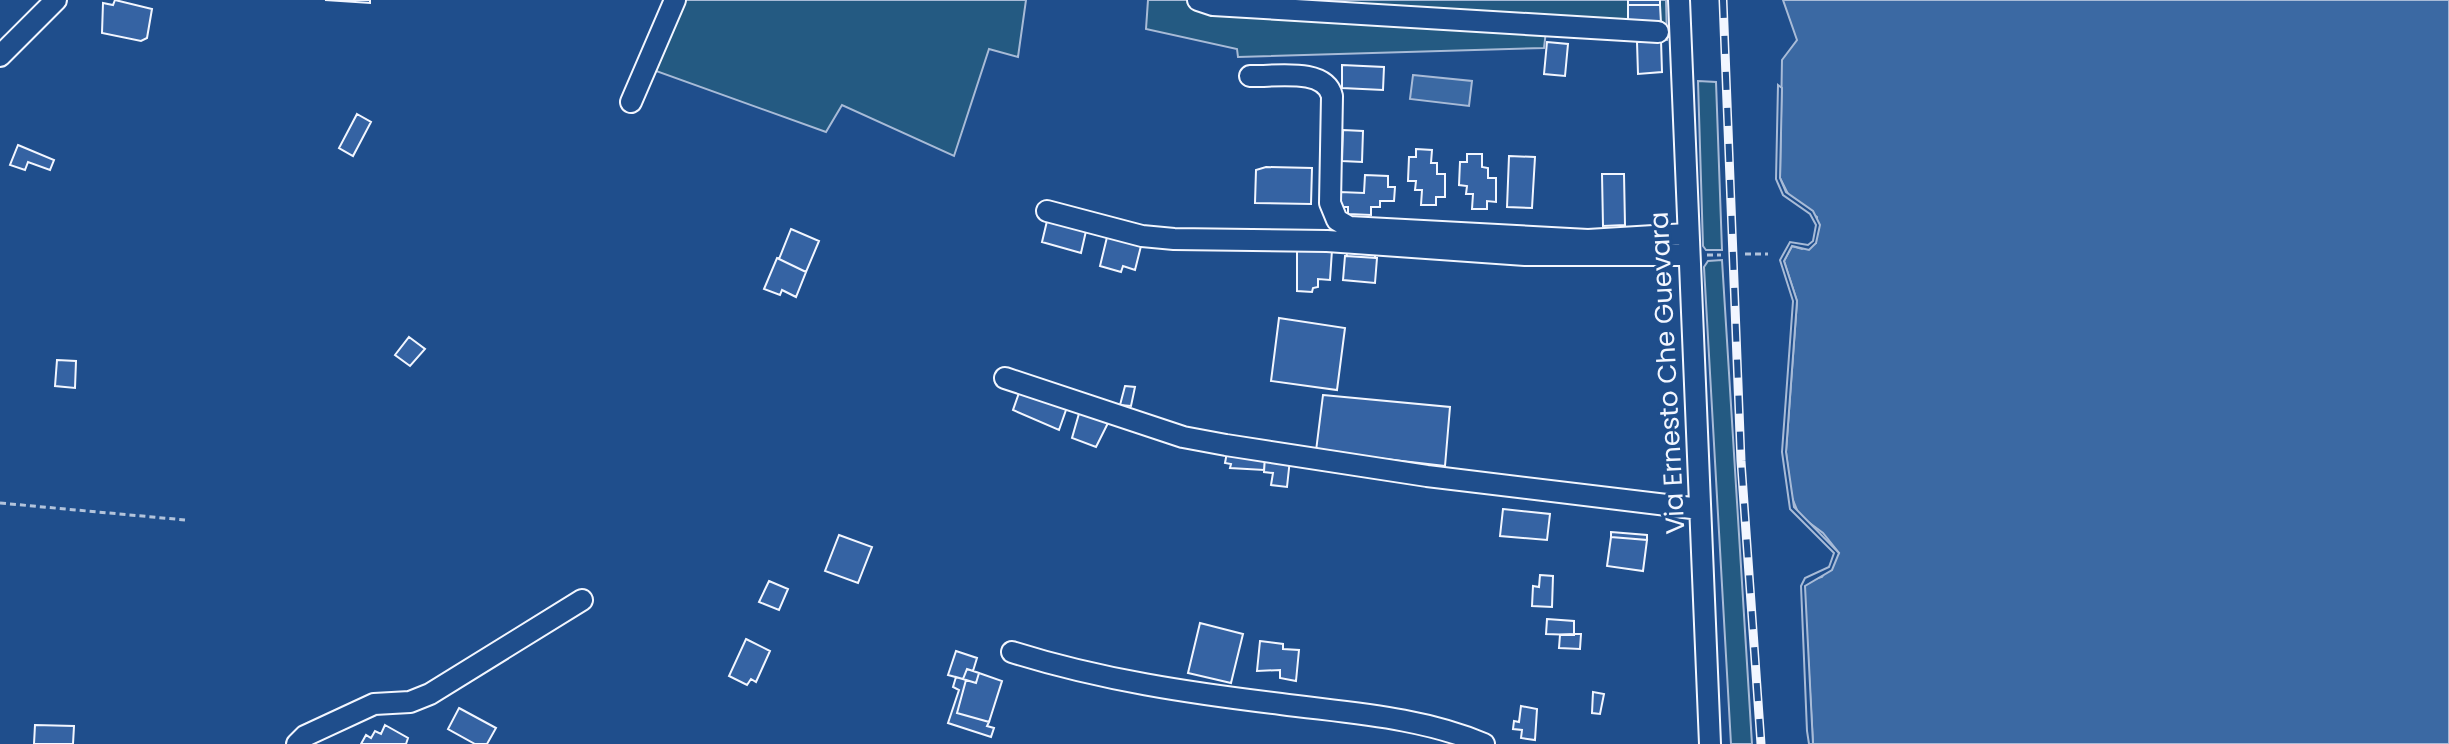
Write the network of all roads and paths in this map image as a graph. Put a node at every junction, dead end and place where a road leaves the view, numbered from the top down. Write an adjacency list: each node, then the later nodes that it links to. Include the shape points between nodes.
1 (56, 0): 6 (street)
2 (675, 0): 8 (street)
3 (1198, 0): 5 (street)
4 (1679, 0): 10 (street, Via Ernesto Che Guevara)
5 (1658, 32)
6 (0, 56)
7 (1250, 76): 10 (street, via 1317,78 1328,84 1330,203 1337,220 1349,227)
8 (631, 102)
9 (1047, 211): 10 (street, via 1174,239 1327,241 1525,255)
10 (1687, 244): 15 (street, Via Ernesto Che Guevara)
11 (1745, 254): 12 (path)
12 (1768, 254)
13 (1005, 378): 15 (street, via 1183,437 1427,476)
14 (0, 503): 16 (path)
15 (1700, 509): 21 (street, Via Ernesto Che Guevara)
16 (185, 520)
17 (582, 600): 19 (street, via 430,694 410,702 374,704)
18 (1012, 652): 20 (street, via 1123,682 1397,720)
19 (297, 744)
20 (1484, 744)
21 (1710, 744)

